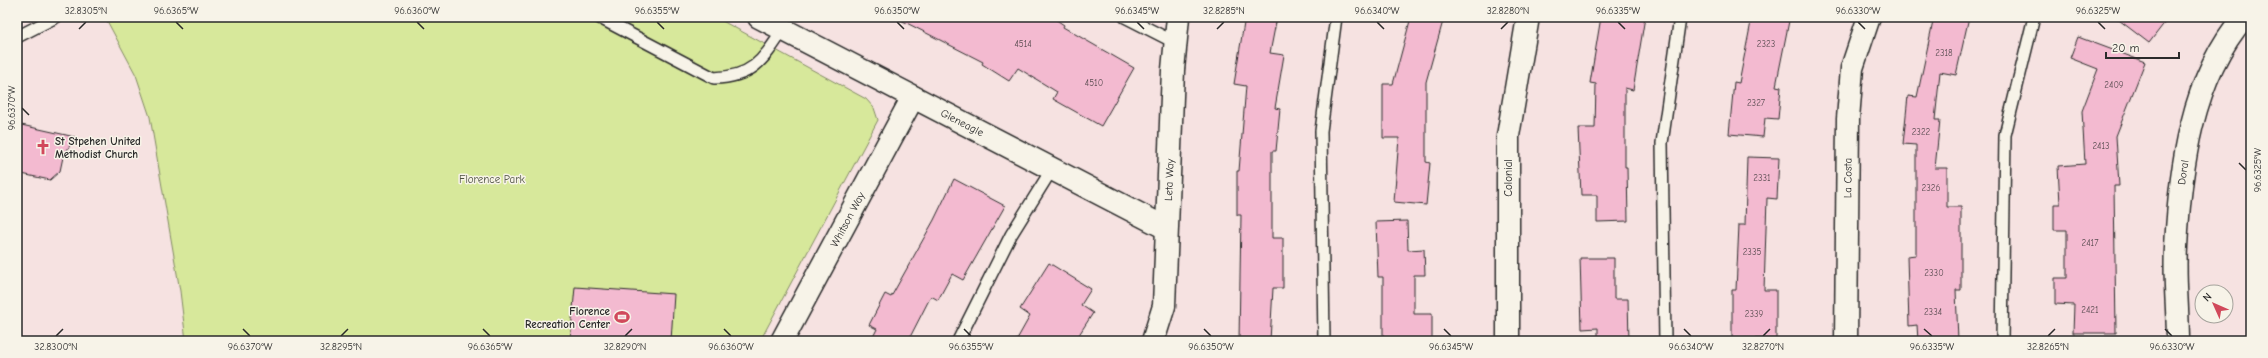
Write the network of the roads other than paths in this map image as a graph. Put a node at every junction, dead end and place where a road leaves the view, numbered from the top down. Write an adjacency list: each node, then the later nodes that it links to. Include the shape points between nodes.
1 (56, 17): 13 (lane)
2 (598, 17): 12 (lane, via 714,78 731,77 747,72 760,62)
3 (759, 17): 12 (street, Gleneagle)
4 (1125, 17): 14 (lane)
5 (1178, 17): 14 (street, Leta Way)
6 (1336, 17): 21 (lane, via 1321,131)
7 (1528, 17): 22 (street, Colonial, via 1508,136)
8 (1680, 17): 23 (lane, via 1662,143)
9 (1869, 17): 24 (street, La Costa, via 1852,68 1848,119)
10 (2034, 17): 25 (lane, via 2005,135)
11 (2244, 17): 26 (street, Doral, via 2211,70 2188,139 2176,248)
12 (783, 30): 15 (street, Gleneagle)
13 (17, 37)
14 (1176, 43): 17 (street, Leta Way)
15 (913, 98): 16 (street, Gleneagle); 18 (street, Whitson Way)
16 (1052, 169): 17 (street, Gleneagle); 19 (lane, via 1011,235)
17 (1166, 228): 20 (street, Leta Way, via 1164,306)
18 (782, 341)
19 (958, 341)
20 (1153, 341)
21 (1324, 341)
22 (1508, 341)
23 (1665, 341)
24 (1846, 341)
25 (2002, 341)
26 (2178, 341)

